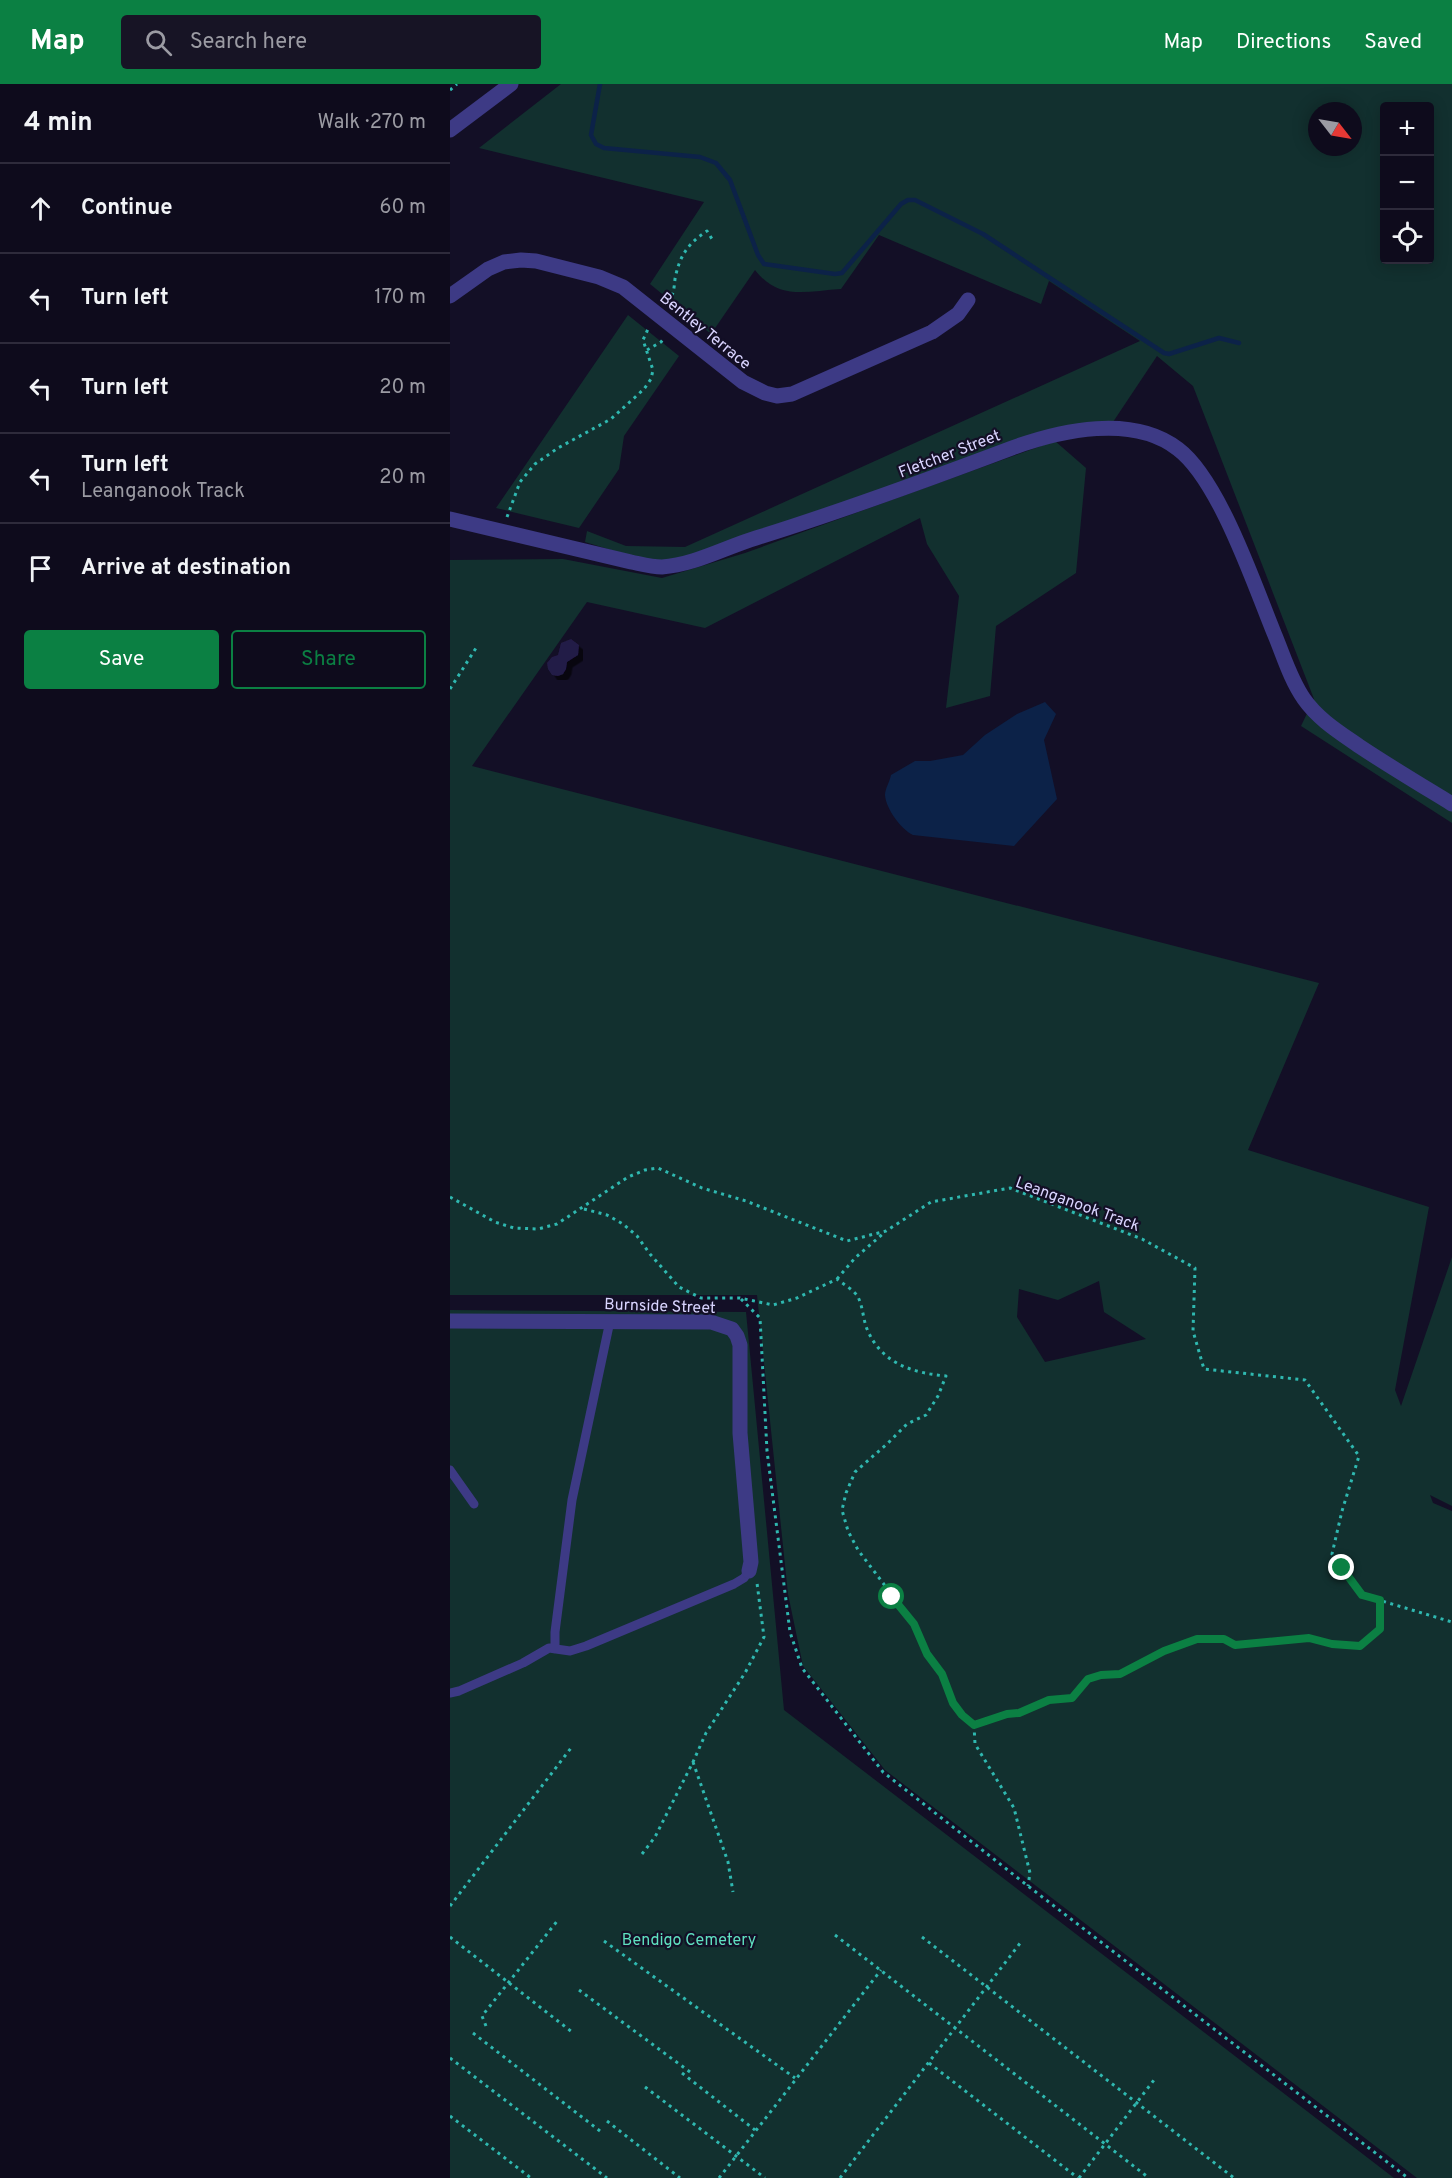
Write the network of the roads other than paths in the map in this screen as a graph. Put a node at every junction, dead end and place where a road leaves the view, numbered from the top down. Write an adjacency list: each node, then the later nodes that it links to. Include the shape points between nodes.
1 (511, 84): 2 (street)
2 (450, 130)
3 (450, 296): 4 (street, Bentley Terrace, via 504,262 536,261 599,277 623,287 743,382 777,396 803,390 932,332 958,314)
4 (968, 300)
5 (450, 519): 6 (street, Fletcher Street, via 639,564 679,565 1046,438 1098,429 1152,435 1180,450 1209,487 1238,545 1294,682 1310,708 1332,728)
6 (1452, 804)
7 (450, 1321): 8 (street, Burnside Street)
8 (610, 1321): 11 (street, Burnside Street, via 711,1322 732,1329 737,1336 741,1353 740,1433); 12 (lane, via 572,1500)
9 (450, 1470): 10 (lane)
10 (474, 1504)
11 (749, 1571): 12 (lane, via 734,1584 586,1646 570,1651)
12 (555, 1649): 13 (lane, via 549,1648 513,1668)
13 (450, 1693)

